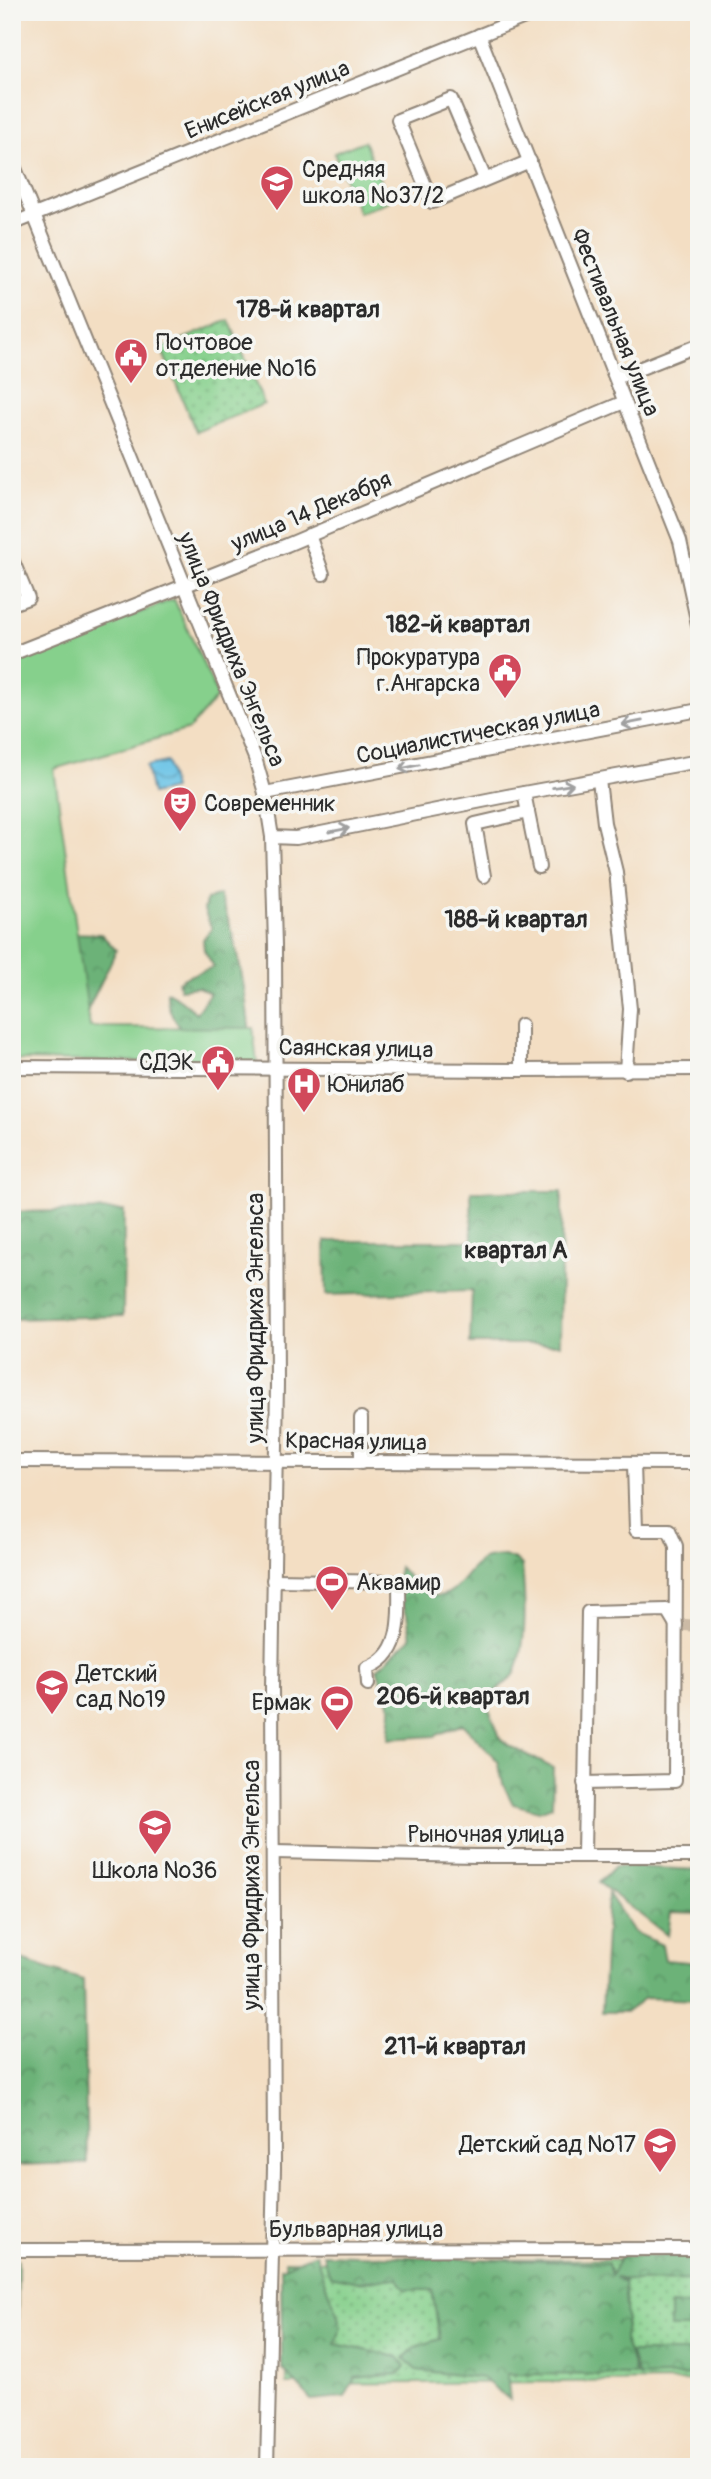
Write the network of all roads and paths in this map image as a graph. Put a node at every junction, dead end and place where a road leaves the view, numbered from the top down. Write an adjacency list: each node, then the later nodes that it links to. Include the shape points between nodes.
1 (537, 12): 2 (street, Енисейская улица)
2 (479, 35): 4 (street, Фестивальная улица); 6 (street, Енисейская улица)
3 (12, 161): 6 (street, улица Фридриха Энгельса)
4 (530, 161): 5 (street); 9 (street, Фестивальная улица)
5 (485, 179): 5 (street, via 432,202 398,120 451,99)
6 (34, 215): 7 (street, Енисейская улица); 14 (street, улица Фридриха Энгельса)
7 (12, 224)
8 (699, 345): 9 (street)
9 (616, 378): 10 (street, Фестивальная улица)
10 (624, 402): 11 (street, улица 14 Декабря); 16 (street, Фестивальная улица, via 680,541)
11 (309, 535): 13 (street); 14 (street, улица 14 Декабря)
12 (12, 559): 15 (street, via 28,598)
13 (323, 574)
14 (184, 584): 17 (street, улица 14 Декабря); 21 (street, улица Фридриха Энгельса)
15 (12, 604)
16 (699, 629)
17 (12, 654)
18 (699, 710): 21 (street, Социалистическая улица, one-way to 21)
19 (699, 761): 20 (street)
20 (599, 780): 22 (street, one-way to 20); 32 (street, via 616,872 630,1009)
21 (265, 793): 24 (street, улица Фридриха Энгельса)
22 (524, 793): 23 (street); 24 (street, one-way to 22, via 296,838)
23 (528, 812): 25 (street); 26 (street, via 475,824)
24 (272, 837): 29 (street, улица Фридриха Энгельса)
25 (539, 867)
26 (484, 876)
27 (521, 1025): 31 (street)
28 (12, 1067): 29 (street, Саянская улица)
29 (274, 1068): 31 (street, Саянская улица); 35 (street, улица Фридриха Энгельса)
30 (699, 1069): 32 (street, Саянская улица)
31 (521, 1070): 32 (street, Саянская улица)
32 (626, 1070)
33 (361, 1418): 36 (street)
34 (12, 1461): 35 (street, Красная улица)
35 (276, 1461): 36 (street, Красная улица); 39 (street, улица Фридриха Энгельса)
36 (361, 1463): 38 (street, Красная улица)
37 (699, 1463): 38 (street, Красная улица)
38 (634, 1464): 40 (street, via 636,1530 669,1530 676,1546)
39 (273, 1580): 41 (street, via 398,1582 398,1635 378,1664 367,1668); 43 (street, улица Фридриха Энгельса)
40 (680, 1625): 42 (street, via 675,1782); 42 (street, via 667,1610 588,1612)
41 (368, 1684)
42 (584, 1783): 44 (street)
43 (274, 1852): 44 (street, Рыночная улица); 46 (street, улица Фридриха Энгельса)
44 (584, 1855): 45 (street, Рыночная улица)
45 (699, 1856)
46 (271, 2249): 47 (street, Бульварная улица); 48 (street, Бульварная улица); 49 (street, улица Фридриха Энгельса)
47 (699, 2249)
48 (12, 2250)
49 (267, 2467)

